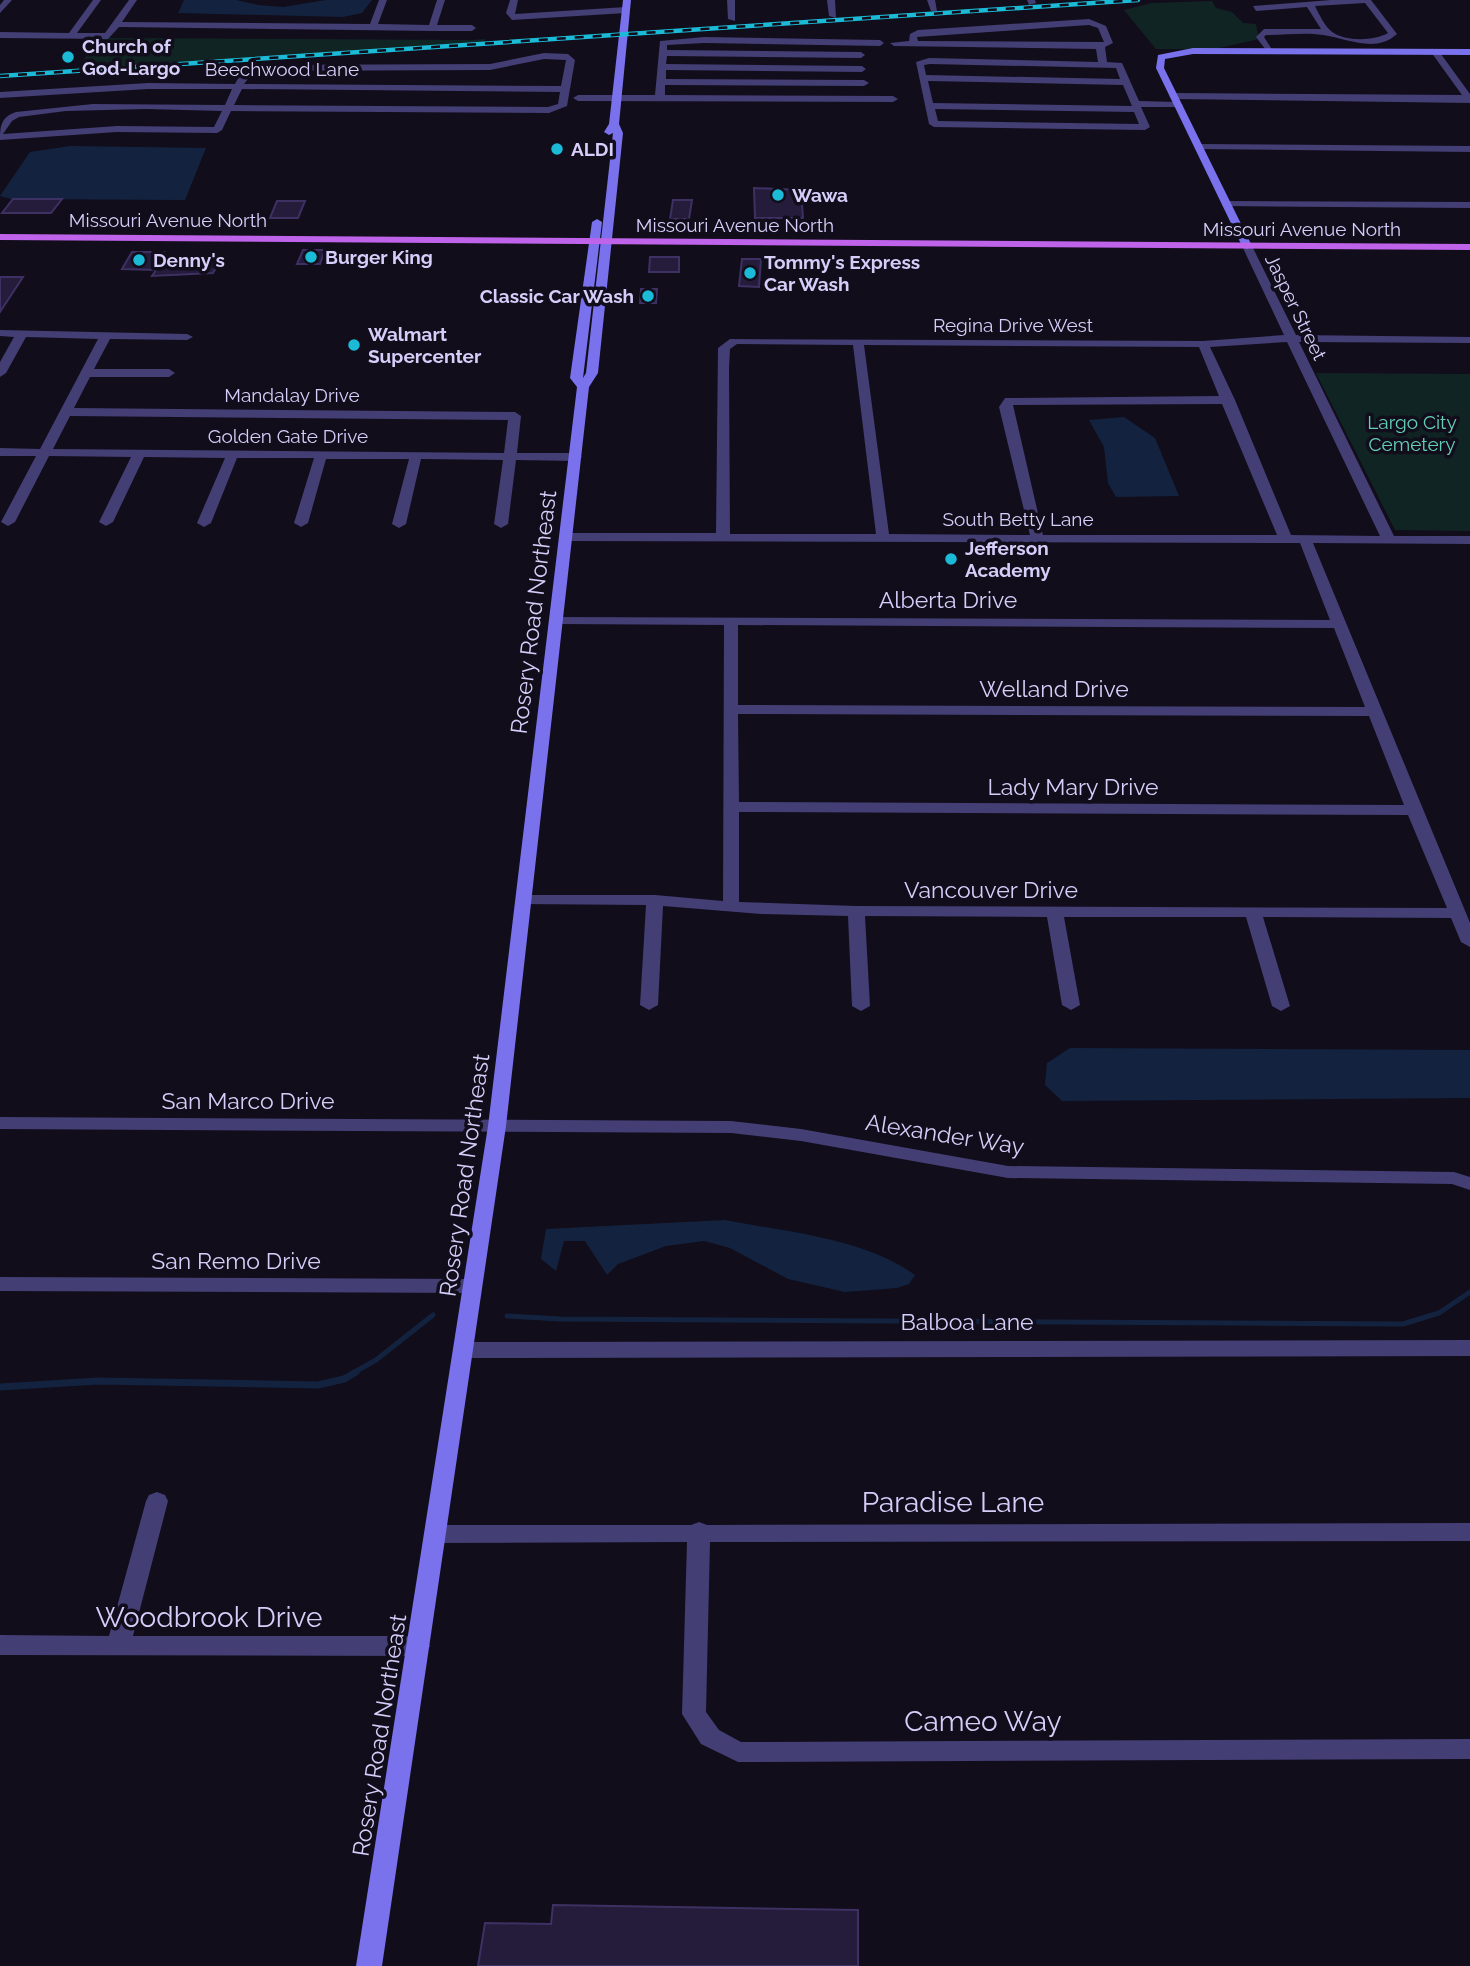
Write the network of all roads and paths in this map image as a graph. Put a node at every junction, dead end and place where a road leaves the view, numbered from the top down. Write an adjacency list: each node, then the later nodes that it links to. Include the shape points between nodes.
1 (8, 0): 12 (street)
2 (97, 0): 22 (street)
3 (133, 0): 15 (street)
4 (383, 0): 16 (street)
5 (440, 0): 17 (street)
6 (514, 0): 10 (street, via 512,18)
7 (732, 0): 14 (street)
8 (831, 0): 13 (street)
9 (1309, 4): 11 (street); 20 (street); 23 (street, via 1367,0 1393,34)
10 (626, 5): 47 (street)
11 (1255, 8)
12 (0, 10)
13 (833, 16)
14 (732, 19)
15 (116, 24): 16 (street); 22 (street, via 108,36)
16 (373, 27): 17 (street)
17 (432, 28): 18 (street)
18 (472, 28)
19 (858, 31): 24 (street)
20 (1327, 32): 23 (street, via 1340,39); 30 (street, via 1264,32 1260,37)
21 (0, 35): 22 (street)
22 (71, 36)
23 (1367, 40): 31 (street)
24 (859, 42): 25 (street); 29 (street, via 704,40); 34 (street)
25 (880, 43)
26 (894, 43): 27 (street)
27 (914, 43): 28 (street); 28 (street, via 912,36 918,33 1095,22 1102,26 1109,43)
28 (1100, 46): 35 (street)
29 (663, 48): 34 (street); 36 (street)
30 (1269, 51): 31 (street); 54 (street, Jasper Street, via 1167,54 1159,62)
31 (1377, 52): 32 (street)
32 (1435, 52): 33 (street); 39 (street)
33 (1470, 52)
34 (860, 55): 37 (street)
35 (1102, 64): 38 (street, via 921,62); 42 (street, via 1119,65)
36 (662, 67): 37 (street); 41 (street)
37 (862, 69): 43 (street)
38 (922, 78): 42 (street); 53 (street)
39 (1455, 79): 40 (street); 52 (street)
40 (1470, 79)
41 (661, 82): 43 (street); 48 (street)
42 (1126, 82): 55 (street)
43 (864, 83): 49 (street)
44 (238, 86): 45 (street, Beechwood Lane); 45 (street, via 252,68 490,67 536,57 568,57); 46 (street, Beechwood Lane, via 118,86); 56 (street)
45 (564, 93): 47 (street, Beechwood Lane, via 578,98); 56 (street, via 562,106 549,110)
46 (0, 95)
47 (615, 97): 48 (street, Beechwood Lane); 57 (street)
48 (660, 97): 49 (street, Beechwood Lane)
49 (867, 98): 50 (street, Beechwood Lane)
50 (893, 99)
51 (912, 99): 53 (street)
52 (1470, 99): 54 (street)
53 (926, 100): 55 (street); 55 (street, via 934,124 1145,128)
54 (1176, 100): 55 (street); 59 (street, Jasper Street)
55 (1135, 104)
56 (228, 108): 58 (street, via 25,113 11,117); 58 (street, via 217,130)
57 (614, 124): 61 (street, via 608,132); 62 (street, via 618,133)
58 (0, 134)
59 (1199, 147): 60 (street); 63 (street, Jasper Street)
60 (1470, 149)
61 (604, 164): 62 (street); 71 (street)
62 (612, 187): 71 (street)
63 (1226, 204): 64 (street); 76 (street, Jasper Street)
64 (1470, 205)
65 (0, 229): 66 (main road, Missouri Avenue North)
66 (247, 231): 67 (main road, Missouri Avenue North); 72 (main road)
67 (381, 232): 71 (main road, Missouri Avenue North); 73 (main road)
68 (923, 236): 69 (main road, Missouri Avenue North); 71 (main road, Missouri Avenue North); 75 (main road)
69 (1028, 236): 76 (main road, Missouri Avenue North); 77 (main road)
70 (0, 237): 72 (main road, Missouri Avenue North)
71 (600, 237): 73 (main road, Missouri Avenue North); 75 (main road, Missouri Avenue North); 99 (street, Rosery Road Northeast, via 576,378 583,387)
72 (220, 238): 73 (main road, Missouri Avenue North)
73 (260, 239)
74 (1470, 239): 76 (main road, Missouri Avenue North)
75 (794, 242): 77 (main road, Missouri Avenue North)
76 (1245, 242): 77 (main road, Missouri Avenue North); 78 (main road, Missouri Avenue North); 83 (street, Jasper Street)
77 (913, 243)
78 (1470, 247)
79 (0, 333): 80 (street)
80 (22, 333): 81 (street); 87 (street)
81 (106, 335): 82 (street); 88 (street)
82 (187, 337)
83 (1291, 338): 84 (street, Regina Drive West); 86 (street, Regina Drive West); 112 (street, Jasper Street)
84 (1470, 340)
85 (858, 341): 86 (street, Regina Drive West); 107 (street, Regina Drive West, via 734,341 724,348); 109 (street)
86 (1203, 344): 90 (street)
87 (0, 373)
88 (88, 373): 89 (street); 91 (street)
89 (169, 373)
90 (1228, 400): 108 (street, via 1009,401 1005,407); 110 (street)
91 (68, 412): 93 (street); 98 (street, Mandalay Drive, via 515,416)
92 (0, 452): 93 (street, Golden Gate Drive)
93 (43, 452): 94 (street, Golden Gate Drive); 100 (street)
94 (139, 454): 95 (street, Golden Gate Drive); 101 (street)
95 (232, 455): 96 (street, Golden Gate Drive); 102 (street)
96 (321, 455): 97 (street, Golden Gate Drive); 103 (street)
97 (416, 456): 98 (street, Golden Gate Drive); 104 (street)
98 (510, 457): 99 (street, Golden Gate Drive); 105 (street)
99 (576, 457): 106 (street, Rosery Road Northeast)
100 (8, 522)
101 (106, 522)
102 (204, 523)
103 (301, 523)
104 (399, 524)
105 (501, 524)
106 (566, 537): 107 (street, South Betty Lane); 114 (street, Rosery Road Northeast)
107 (723, 537): 109 (street, South Betty Lane)
108 (1037, 537): 109 (street, South Betty Lane); 110 (street, South Betty Lane)
109 (883, 538)
110 (1286, 540): 111 (street, South Betty Lane)
111 (1305, 540): 112 (street, South Betty Lane); 116 (street)
112 (1389, 540): 113 (street, South Betty Lane)
113 (1470, 541)
114 (557, 620): 115 (street, Alberta Drive); 121 (street, Rosery Road Northeast)
115 (732, 620): 116 (street, Alberta Drive); 117 (street)
116 (1340, 624): 118 (street)
117 (732, 709): 118 (street, Welland Drive); 119 (street)
118 (1376, 712): 120 (street)
119 (731, 807): 120 (street, Lady Mary Drive); 123 (street)
120 (1414, 810): 127 (street)
121 (525, 900): 122 (street, Vancouver Drive); 134 (street, Rosery Road Northeast)
122 (655, 900): 123 (street, Vancouver Drive); 129 (street)
123 (731, 907): 124 (street, Vancouver Drive)
124 (856, 911): 125 (street, Vancouver Drive); 131 (street)
125 (1055, 912): 126 (street, Vancouver Drive); 130 (street)
126 (1253, 913): 127 (street, Vancouver Drive); 132 (street)
127 (1458, 913): 128 (street)
128 (1470, 942)
129 (649, 1005)
130 (1071, 1005)
131 (861, 1006)
132 (1281, 1006)
133 (0, 1123): 134 (street, San Marco Drive)
134 (496, 1126): 135 (street, Alexander Way, via 776,1130 1008,1172 1454,1178); 137 (street, Rosery Road Northeast)
135 (1470, 1184)
136 (0, 1284): 137 (street, San Remo Drive)
137 (472, 1286): 139 (street, Rosery Road Northeast)
138 (1470, 1348): 139 (street, Balboa Lane)
139 (464, 1350): 143 (street, Rosery Road Northeast)
140 (157, 1501): 146 (street)
141 (699, 1531): 142 (street, Paradise Lane); 143 (street, Paradise Lane); 147 (street, Cameo Way, via 694,1714 710,1737 738,1752)
142 (1470, 1532)
143 (435, 1534): 145 (street, Rosery Road Northeast)
144 (0, 1645): 146 (street, Woodbrook Drive)
145 (418, 1646): 146 (street, Woodbrook Drive); 148 (street, Rosery Road Northeast)
146 (118, 1647)
147 (1470, 1749)
148 (369, 1966)

